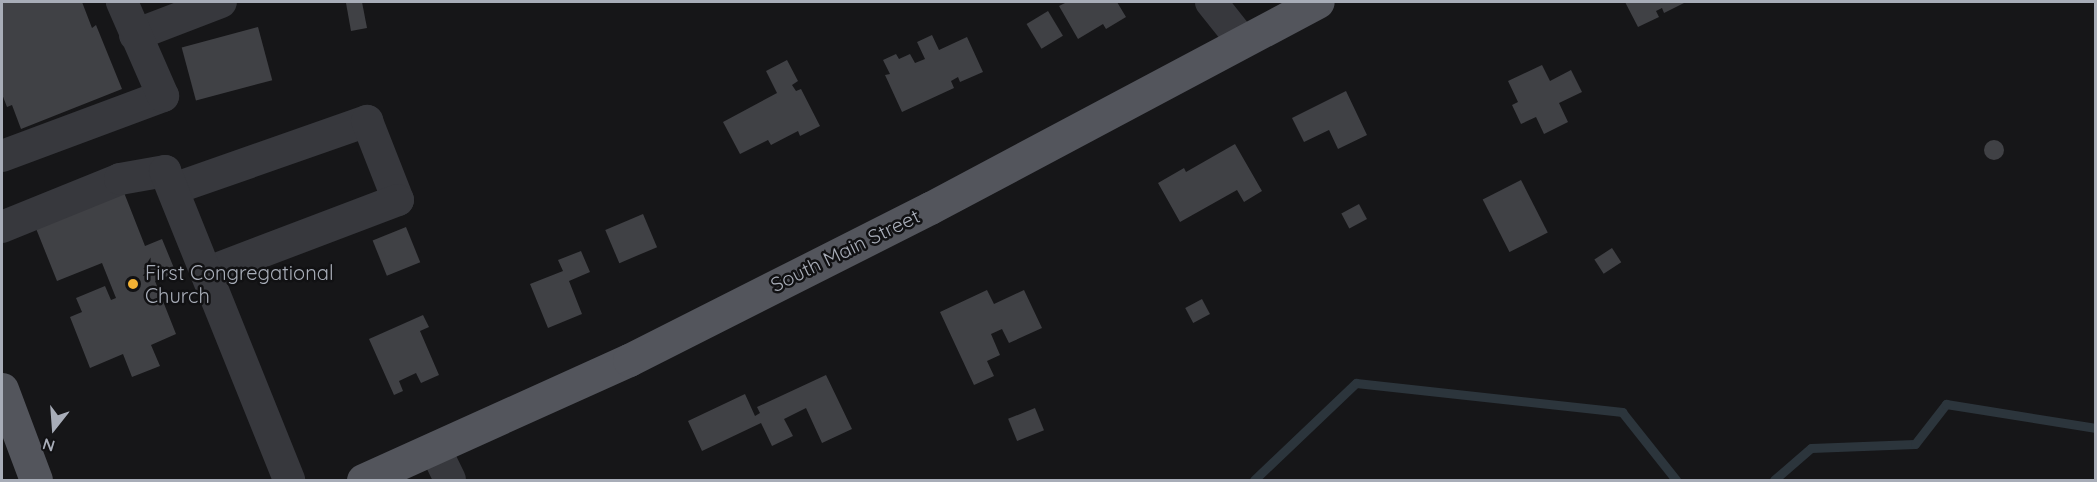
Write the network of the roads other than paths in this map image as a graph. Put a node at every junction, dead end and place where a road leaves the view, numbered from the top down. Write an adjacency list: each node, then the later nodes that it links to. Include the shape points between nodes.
1 (122, 2): 5 (street)
2 (221, 2): 5 (street)
3 (1210, 2): 6 (street)
4 (1318, 2): 6 (main road, South Main Street)
5 (135, 35): 7 (street, via 163,96)
6 (1242, 41): 12 (main road, South Main Street, via 930,208 629,360)
7 (2, 156)
8 (173, 189): 9 (street, via 165,171 120,179); 10 (street); 10 (street, via 367,121 398,200)
9 (2, 227)
10 (206, 273): 14 (street)
11 (2, 388): 13 (main road)
12 (435, 449): 15 (main road, South Main Street); 16 (street)
13 (36, 480)
14 (289, 480)
15 (363, 480)
16 (450, 480)

